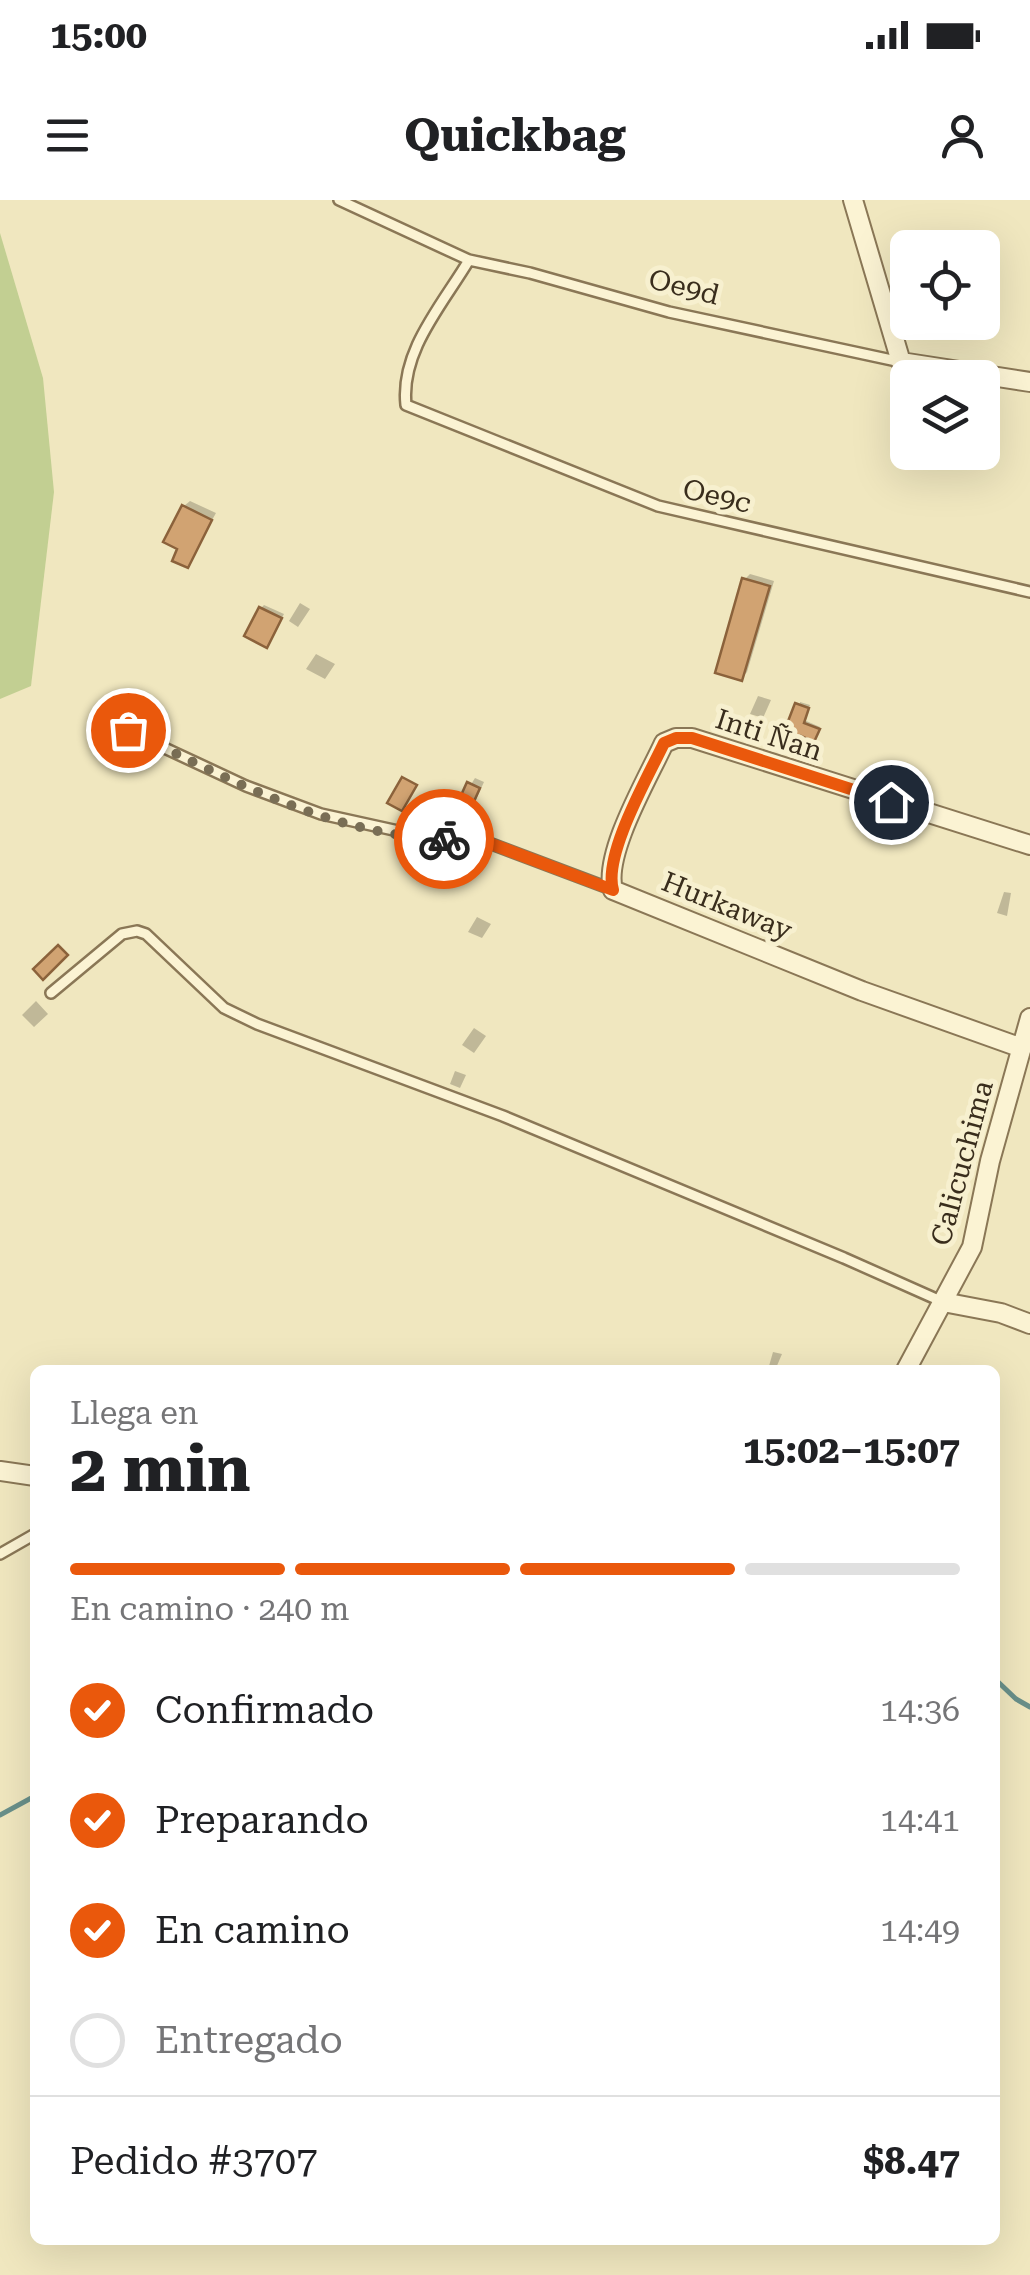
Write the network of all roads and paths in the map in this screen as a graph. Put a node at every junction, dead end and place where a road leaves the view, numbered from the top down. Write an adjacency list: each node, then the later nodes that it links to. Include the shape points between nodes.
1 (339, 200): 3 (lane, Oe9d)
2 (853, 200): 5 (street)
3 (468, 260): 4 (lane, Oe9d); 8 (lane, Oe9c, via 421,336 408,372 406,405 658,506)
4 (892, 360)
5 (900, 360)
6 (1000, 377): 7 (street, Oe9d)
7 (1030, 382)
8 (1030, 592)
9 (128, 730): 11 (lane, Hurkaway, via 321,814 430,838 481,840)
10 (1030, 845): 11 (street, Inti Ñan, via 676,738 664,743 612,866)
11 (613, 890): 14 (street, Hurkaway)
12 (51, 993): 15 (lane, via 122,934 137,930 224,1008 258,1024 521,1123)
13 (1030, 1018): 14 (street, Calicuchima)
14 (1022, 1048): 15 (street, Calicuchima, via 972,1247)
15 (942, 1302): 16 (street); 17 (street, Calicuchima)
16 (1030, 1324)
17 (909, 1365)
18 (0, 1471): 19 (street)
19 (30, 1475)
20 (30, 1537): 21 (lane)
21 (0, 1554)

